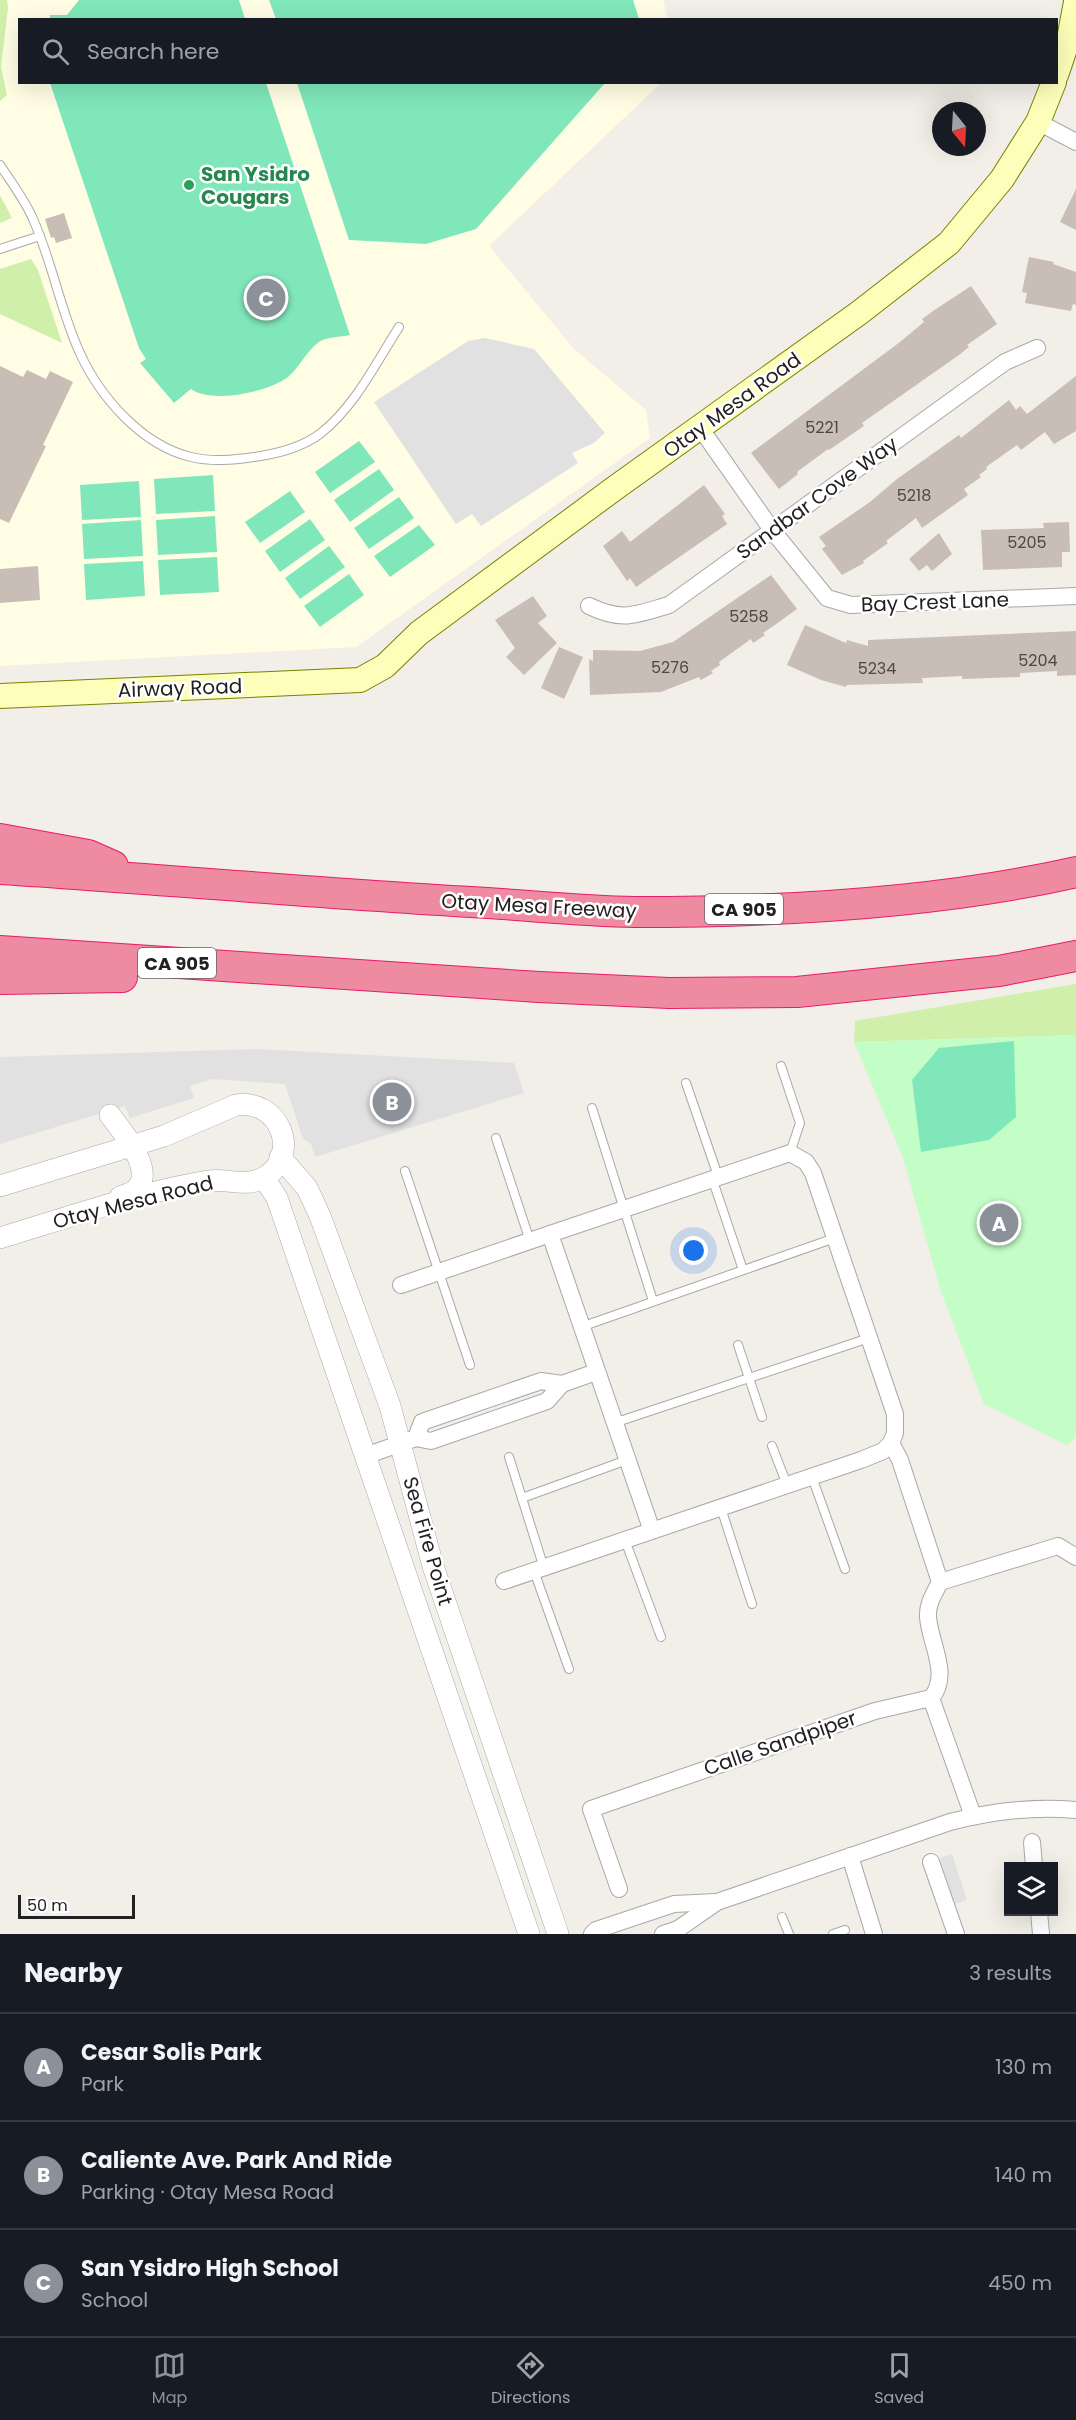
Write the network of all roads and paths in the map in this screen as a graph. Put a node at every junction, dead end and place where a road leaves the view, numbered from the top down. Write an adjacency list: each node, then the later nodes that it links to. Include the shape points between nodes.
1 (1076, 2): 2 (main road)
2 (1058, 69)
3 (1053, 84): 4 (main road, Otay Mesa Road)
4 (1038, 122): 5 (street); 11 (main road, Otay Mesa Road, via 1002,179 949,243)
5 (1076, 142)
6 (0, 165): 7 (lane)
7 (40, 236): 8 (lane); 9 (lane, via 79,352 110,404 135,428 190,457 223,461 267,456 321,433 357,393)
8 (0, 249)
9 (399, 327)
10 (1037, 348): 12 (street, Sandbar Cove Way, via 1005,362)
11 (700, 429): 12 (street, Bay Crest Lane); 15 (main road, Otay Mesa Road, via 419,633 385,666)
12 (772, 530): 13 (street, Bay Crest Lane, via 827,598 851,605); 14 (street, Sandbar Cove Way, via 669,605 629,616 609,615)
13 (1076, 596)
14 (588, 606)
15 (360, 680): 16 (main road, Airway Road)
16 (0, 696)
17 (0, 840): 20 (highway, via 88,855)
18 (0, 868): 20 (highway, Otay Mesa Freeway / CA 905)
19 (1076, 872): 20 (highway, Otay Mesa Freeway / CA 905, via 930,896 798,908 632,912)
20 (140, 878)
21 (0, 951): 23 (highway, CA 905)
22 (1076, 956): 23 (highway, CA 905, via 999,971 797,992 669,993)
23 (353, 975): 24 (highway)
24 (0, 979)
25 (781, 1066): 30 (lane, via 800,1124)
26 (686, 1083): 34 (lane)
27 (592, 1108): 37 (lane)
28 (496, 1138): 42 (lane)
29 (133, 1146): 31 (street); 31 (street, via 110,1115 110,1133); 32 (street, via 244,1104 262,1108 280,1125); 38 (street, via 139,1160 140,1184 135,1191)
30 (790, 1153): 34 (street); 41 (street, via 806,1162 813,1173)
31 (101, 1156): 36 (street)
32 (280, 1157): 35 (street); 55 (street, Sea Fire Point, via 307,1188 320,1216 390,1406)
33 (405, 1171): 44 (lane)
34 (715, 1177): 37 (street); 43 (lane)
35 (264, 1178): 38 (street, Otay Mesa Road, via 249,1183 222,1179 203,1182); 58 (street, Sea Fire Point, via 277,1198)
36 (0, 1186)
37 (624, 1208): 39 (street); 46 (lane)
38 (90, 1210): 40 (street, Otay Mesa Road)
39 (550, 1234): 42 (street); 47 (street)
40 (0, 1238)
41 (835, 1238): 43 (lane); 48 (street)
42 (530, 1241): 44 (street)
43 (742, 1270): 46 (lane)
44 (438, 1272): 45 (street); 50 (lane)
45 (400, 1285)
46 (653, 1301): 47 (lane)
47 (581, 1327): 51 (street)
48 (869, 1338): 52 (lane); 56 (street, via 895,1414)
49 (738, 1345): 52 (lane)
50 (470, 1365)
51 (596, 1372): 54 (street); 55 (street, via 562,1384 547,1401 431,1441)
52 (749, 1378): 53 (lane); 54 (lane)
53 (762, 1417)
54 (614, 1424): 60 (street)
55 (408, 1441): 58 (street); 88 (street, Sea Fire Point, via 433,1566)
56 (891, 1443): 61 (street, via 861,1460); 71 (street)
57 (772, 1446): 62 (lane)
58 (365, 1456): 87 (street, Sea Fire Point)
59 (509, 1457): 63 (lane)
60 (627, 1460): 63 (lane); 65 (street)
61 (812, 1477): 62 (street); 69 (lane)
62 (787, 1485): 64 (street)
63 (522, 1497): 68 (lane)
64 (721, 1508): 65 (street); 72 (lane)
65 (652, 1531): 66 (street)
66 (625, 1540): 68 (street); 73 (lane)
67 (1076, 1557): 71 (street, via 1058,1546)
68 (539, 1569): 70 (street); 74 (lane)
69 (845, 1569)
70 (504, 1581)
71 (940, 1582): 75 (street, via 930,1601 928,1617 941,1678 939,1689)
72 (752, 1604)
73 (661, 1637)
74 (569, 1669)
75 (931, 1698): 77 (street); 82 (street, Calle Sandpiper, via 884,1708 591,1809)
76 (1076, 1810): 77 (street, via 1036,1809)
77 (973, 1816): 79 (street)
78 (1032, 1842): 81 (street)
79 (850, 1856): 83 (street); 93 (street)
80 (931, 1862): 94 (street)
81 (1034, 1862)
82 (619, 1889)
83 (717, 1902): 89 (street, via 674,1904); 90 (street, via 678,1929)
84 (1039, 1916): 95 (street)
85 (782, 1917): 91 (lane)
86 (845, 1930): 92 (lane)
87 (529, 1934)
88 (558, 1934)
89 (592, 1934)
90 (663, 1934)
91 (789, 1934)
92 (833, 1934)
93 (874, 1934)
94 (956, 1934)
95 (1041, 1934)

